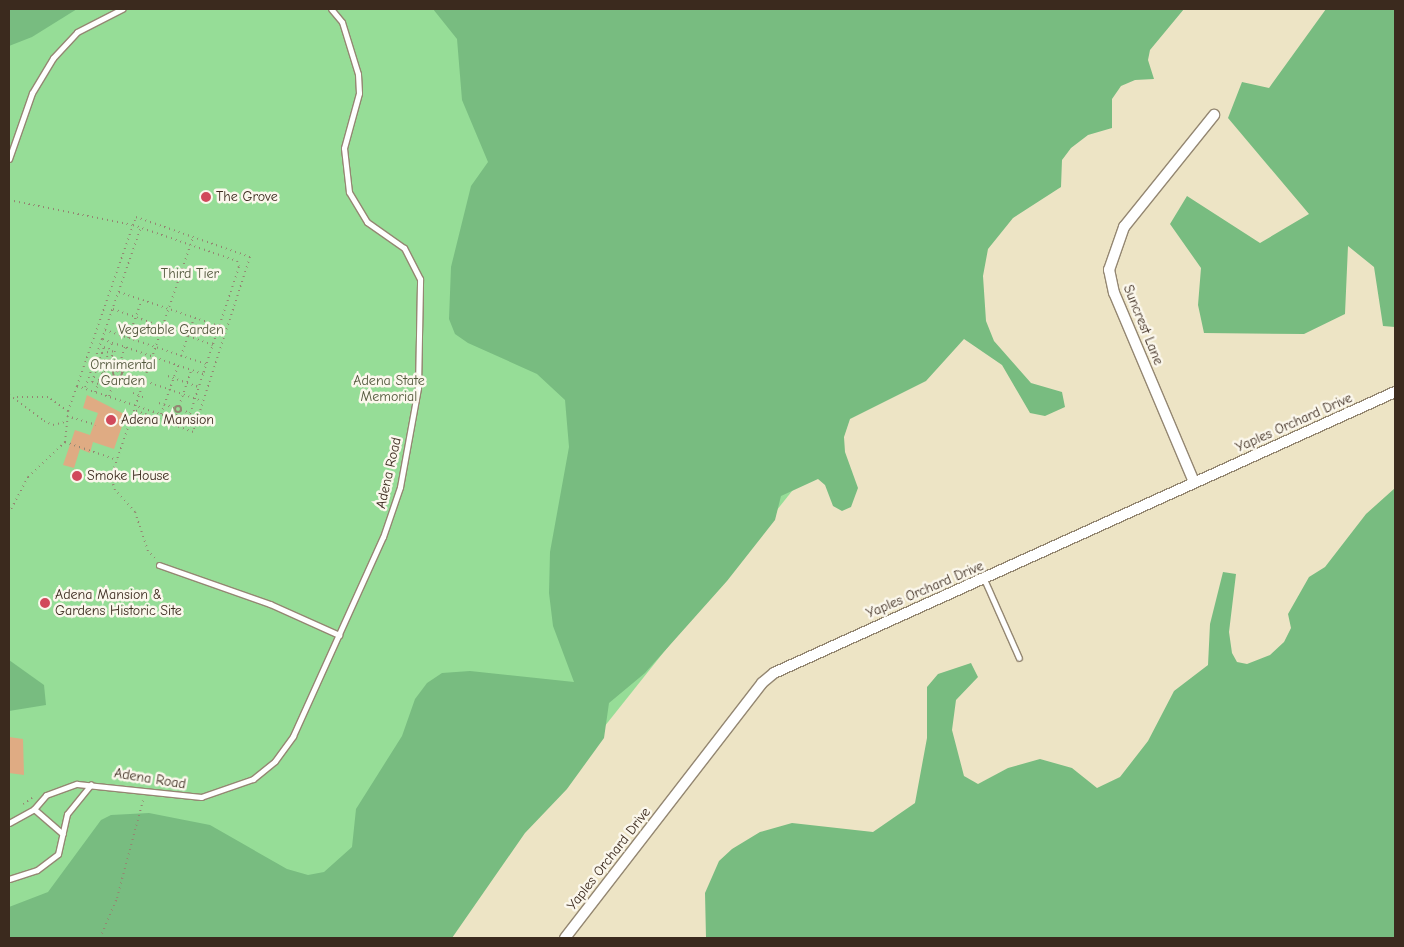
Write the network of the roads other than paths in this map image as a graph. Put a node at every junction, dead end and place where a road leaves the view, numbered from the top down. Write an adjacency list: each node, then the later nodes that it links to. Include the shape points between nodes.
1 (122, 9): 4 (lane, via 77,32 53,58 32,93)
2 (330, 9): 9 (lane, Adena Road, via 342,22 358,74 360,93 344,148 349,192 367,222 412,258 420,279 422,313 418,388 400,487)
3 (1214, 115): 6 (street, Suncrest Lane, via 1124,227 1109,270 1114,293)
4 (9, 159)
5 (1395, 392): 6 (street, Yaples Orchard Drive)
6 (1194, 482): 8 (street, Yaples Orchard Drive)
7 (159, 565): 9 (lane, via 270,604)
8 (984, 580): 10 (lane); 16 (street, Yaples Orchard Drive, via 790,663 762,683)
9 (339, 635): 11 (lane, Adena Road, via 294,736 275,761 253,779 201,797)
10 (1019, 658)
11 (91, 784): 12 (lane, Adena Road, via 61,787); 14 (lane, via 67,814)
12 (34, 809): 13 (lane, Adena Road); 14 (lane)
13 (9, 823)
14 (63, 834): 15 (lane, via 63,844 52,860)
15 (9, 879)
16 (565, 938)

